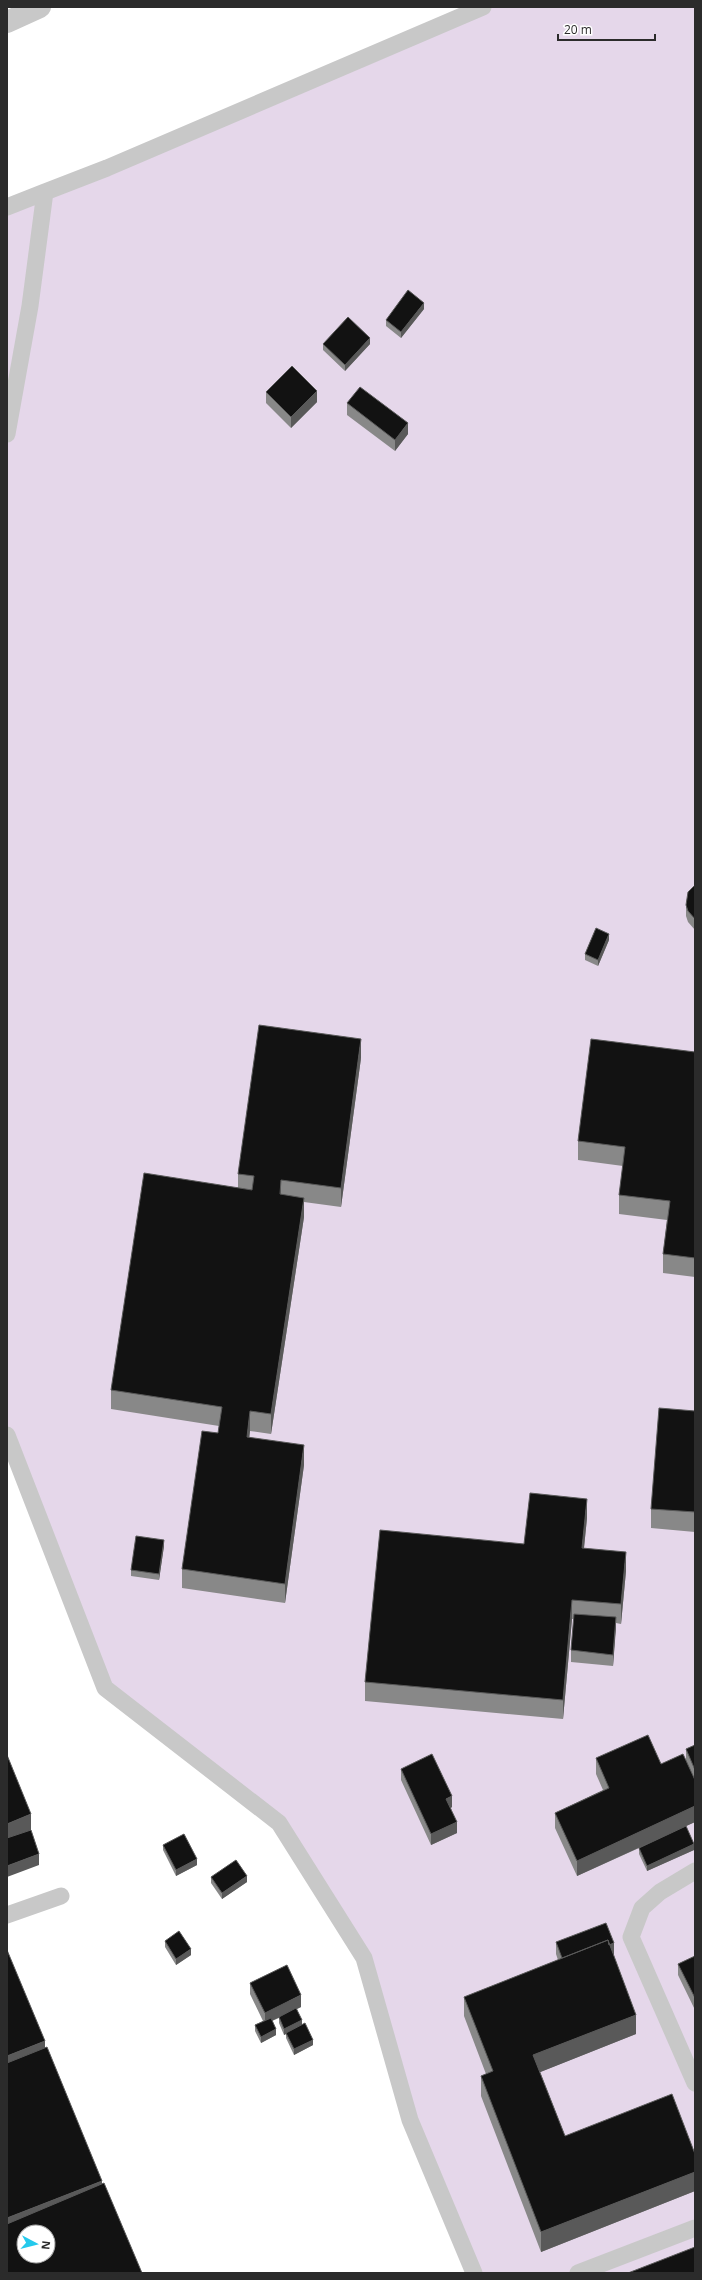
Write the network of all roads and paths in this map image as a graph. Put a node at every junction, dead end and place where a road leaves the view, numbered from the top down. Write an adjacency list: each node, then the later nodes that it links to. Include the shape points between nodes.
1 (40, 7): 3 (street)
2 (483, 7): 4 (lane, via 107,168)
3 (7, 22)
4 (45, 192): 5 (lane); 6 (lane, via 30,306)
5 (7, 208)
6 (7, 434)
7 (7, 1435): 13 (lane, via 105,1688 279,1823 364,1958 410,2120)
8 (695, 1872): 11 (lane, via 660,1892 642,1908 631,1937)
9 (61, 1896): 10 (lane)
10 (7, 1915)
11 (695, 2083)
12 (695, 2228): 14 (lane)
13 (474, 2273)
14 (578, 2273)

